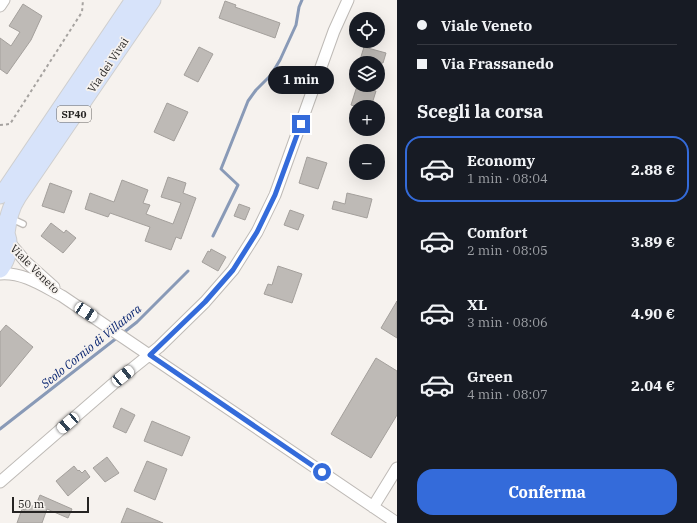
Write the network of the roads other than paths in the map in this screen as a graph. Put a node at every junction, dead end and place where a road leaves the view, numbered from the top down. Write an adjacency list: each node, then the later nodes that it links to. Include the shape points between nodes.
1 (4, 0): 5 (street)
2 (134, 0): 6 (main road, Via dei Vivai / SP40)
3 (152, 0): 7 (main road, Via dei Vivai / SP40, via 12,205)
4 (348, 0): 11 (street, via 334,31 275,195 257,232 233,270 205,302)
5 (0, 6)
6 (0, 195)
7 (9, 228): 8 (main road, SP40, via 7,257); 10 (street, Viale Veneto, via 26,262)
8 (0, 269)
9 (0, 274): 10 (street, Viale Veneto, via 8,273 31,280)
10 (62, 296): 11 (street, Viale Veneto)
11 (150, 355): 13 (street); 14 (street, Viale Veneto)
12 (397, 468): 14 (street)
13 (0, 482)
14 (374, 507): 15 (street, Viale Veneto)
15 (397, 523)

